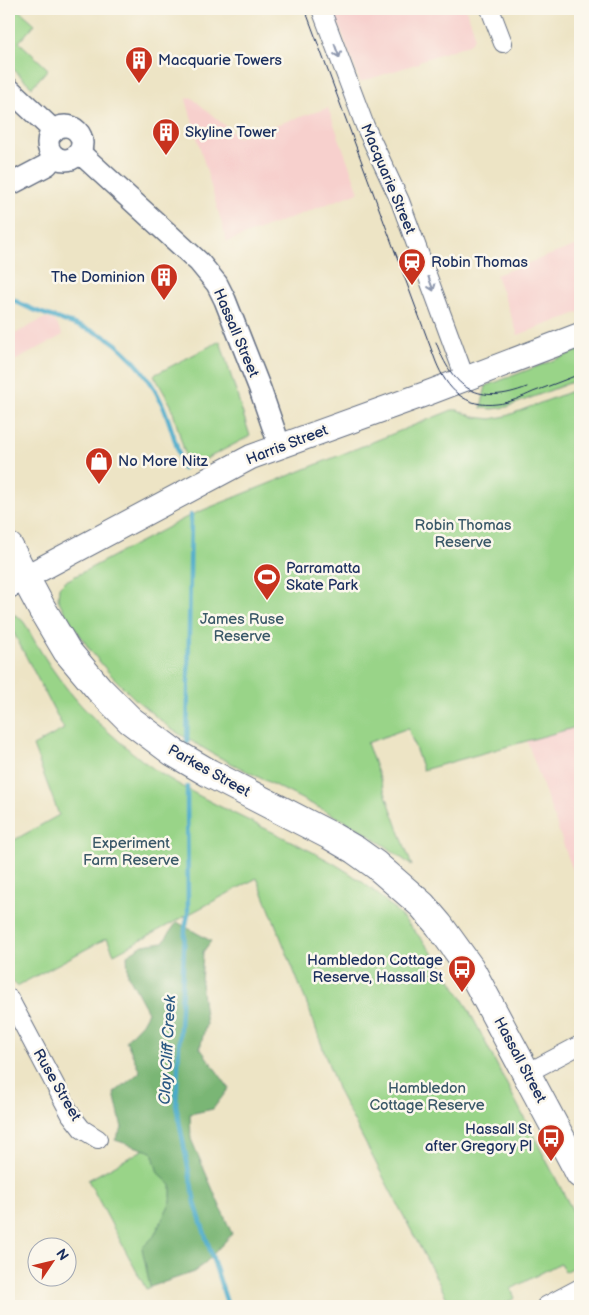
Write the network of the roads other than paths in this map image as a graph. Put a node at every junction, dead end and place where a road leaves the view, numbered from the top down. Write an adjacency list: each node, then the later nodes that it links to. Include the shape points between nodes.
1 (321, 9): 10 (street, Macquarie Street, one-way to 10, via 365,126 400,201)
2 (490, 9): 3 (street)
3 (503, 44)
4 (9, 89): 5 (street)
5 (54, 131): 6 (street, via 74,128 81,136); 7 (street, via 48,146)
6 (80, 153): 7 (street, via 64,161); 11 (street, Hassall Street, via 199,262 217,284)
7 (54, 156): 8 (street, via 47,165)
8 (9, 185)
9 (580, 335): 10 (main road, Harris Street)
10 (465, 378): 11 (main road, Harris Street)
11 (280, 447): 13 (main road, Harris Street, via 252,457)
12 (9, 547): 13 (main road, Parkes Street)
13 (17, 582): 14 (main road, Parkes Street, via 82,670 130,720 173,752 362,855 422,905)
14 (456, 948): 17 (main road, Hassall Street)
15 (9, 998): 18 (street, Ruse Street, via 71,1115 82,1129)
16 (580, 1045): 17 (street)
17 (527, 1073): 19 (main road, Hassall Street)
18 (98, 1139)
19 (580, 1174)
20 (580, 1288): 21 (street)
21 (546, 1306)

